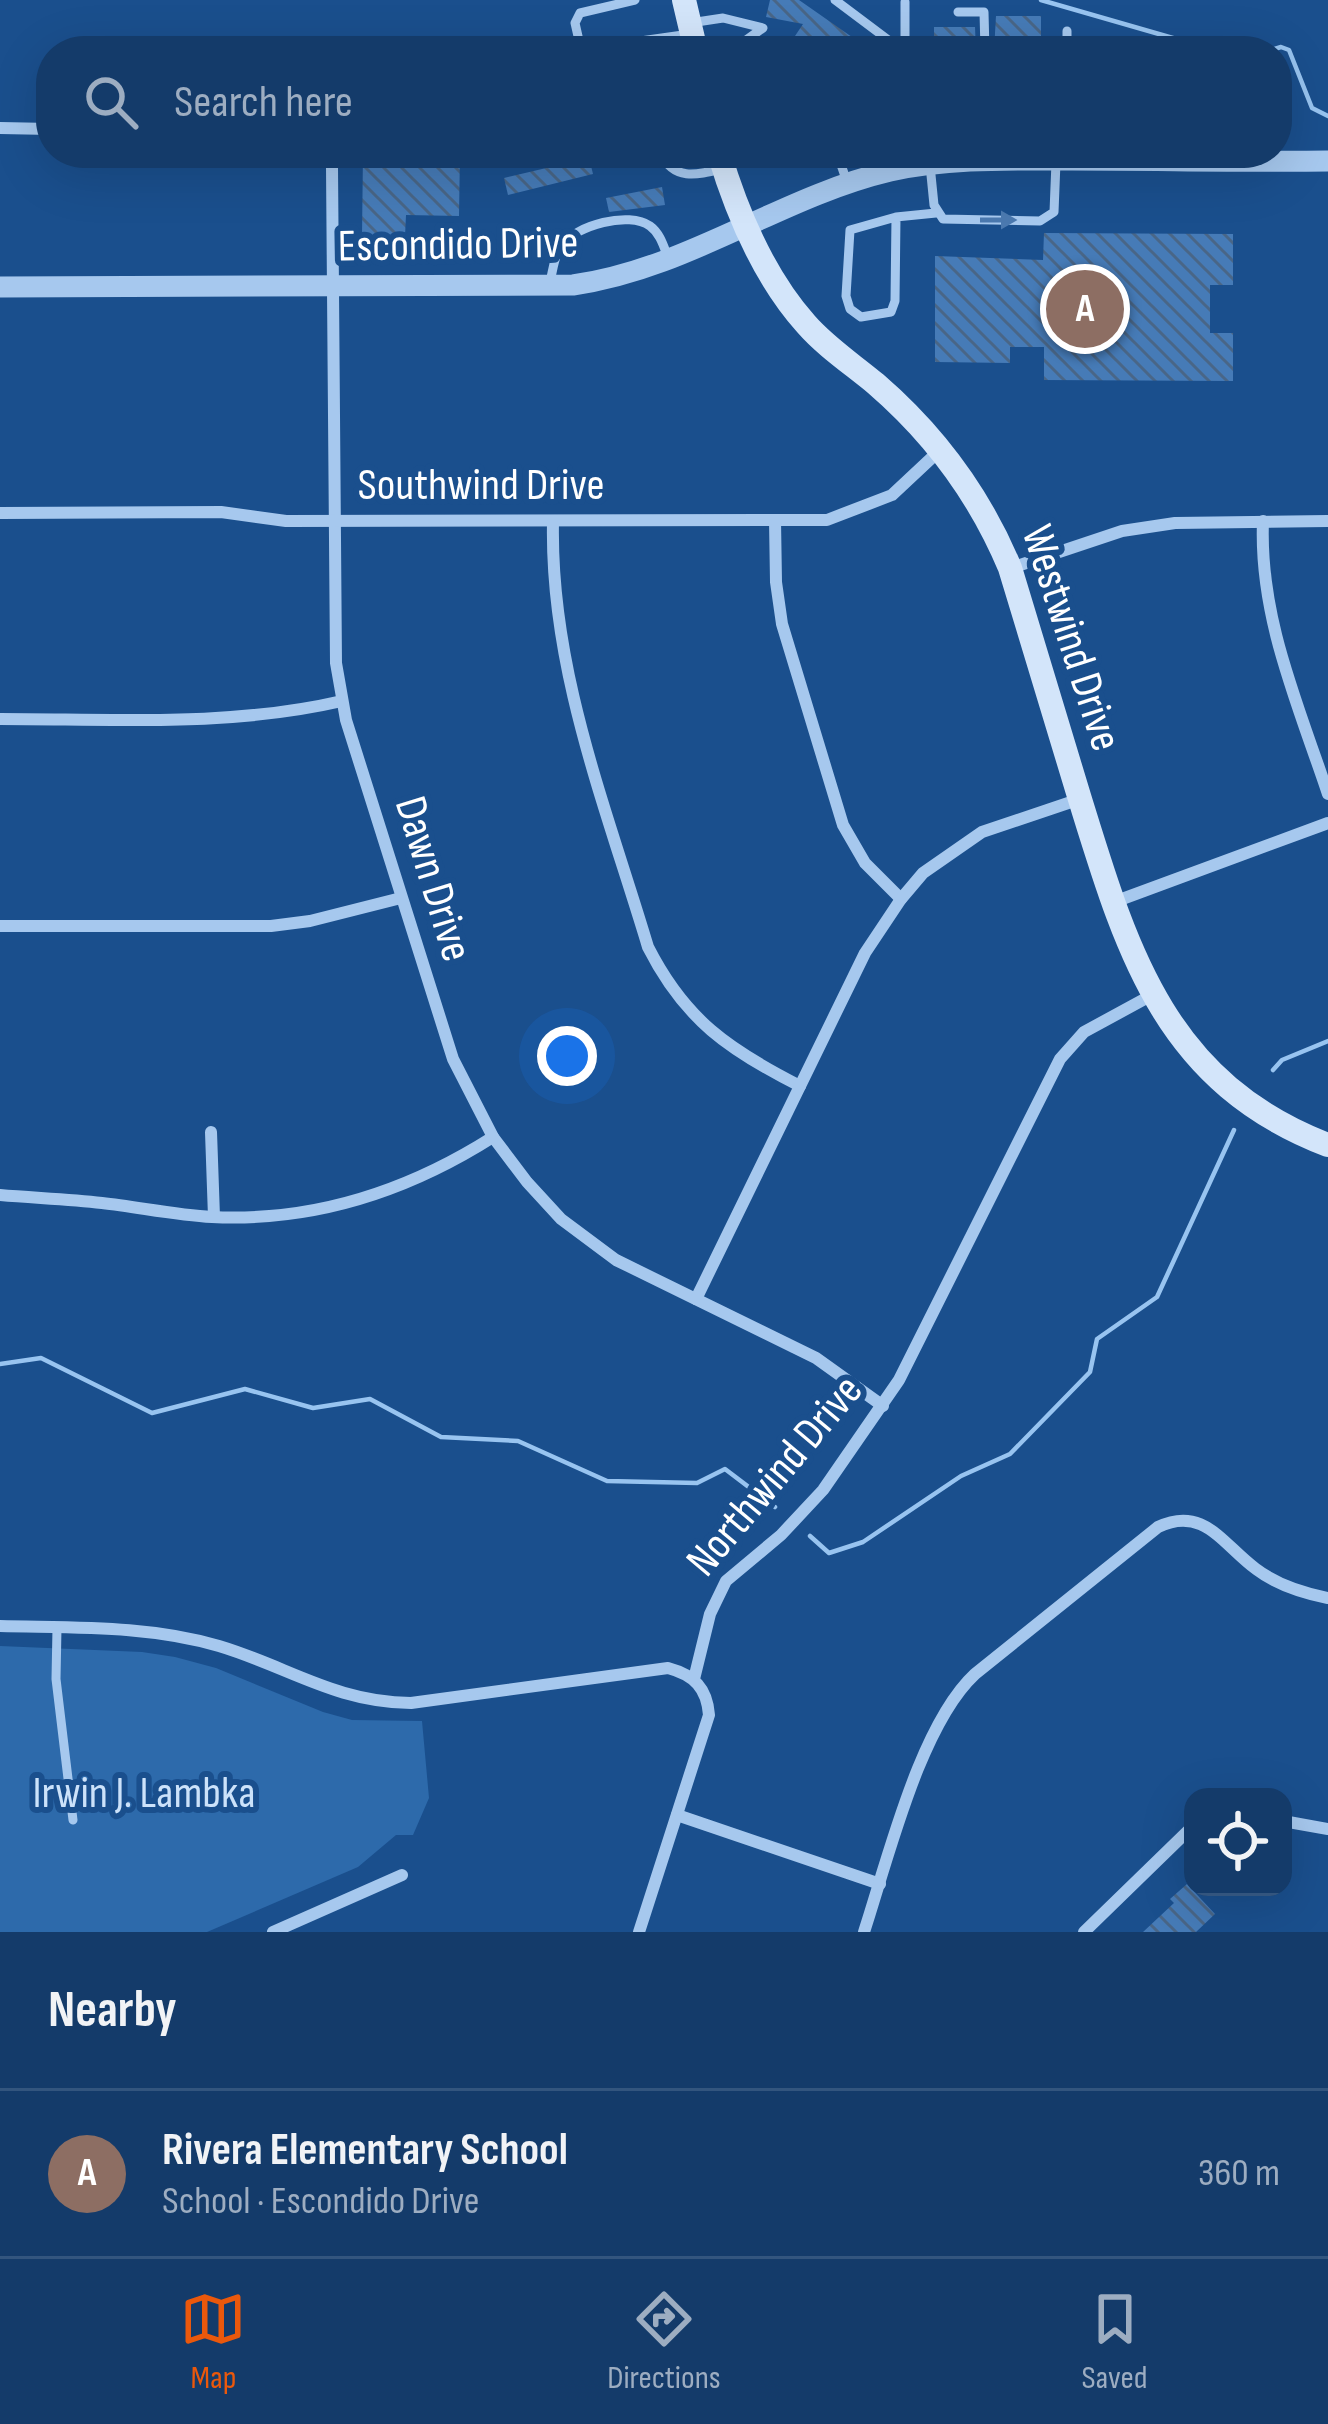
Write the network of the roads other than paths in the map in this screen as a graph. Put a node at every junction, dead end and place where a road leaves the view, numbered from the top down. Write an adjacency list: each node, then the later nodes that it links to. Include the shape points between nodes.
1 (634, 0): 7 (lane, via 580,13)
2 (835, 0): 10 (lane)
3 (905, 2): 11 (lane)
4 (958, 12): 12 (lane, via 983,12)
5 (690, 27): 8 (lane); 9 (lane, via 723,18 763,28)
6 (1067, 31): 13 (lane)
7 (578, 36)
8 (648, 36)
9 (752, 36)
10 (884, 36)
11 (904, 36)
12 (984, 36)
13 (1067, 36)
14 (0, 128): 15 (street)
15 (36, 129)
16 (1292, 159): 17 (street, Escondido Drive)
17 (1328, 161)
18 (332, 168): 32 (street, Dawn Drive)
19 (670, 168): 20 (lane, via 686,175)
20 (704, 168)
21 (724, 168): 29 (main road, Westwind Drive)
22 (843, 168): 26 (lane)
23 (878, 168): 26 (street, Escondido Drive)
24 (939, 168): 27 (lane)
25 (1062, 168): 27 (lane, one-way to 25, via 1048,219)
26 (848, 182): 29 (street, Escondido Drive)
27 (936, 214): 28 (lane)
28 (896, 217): 28 (lane, via 858,225 846,240 846,296 861,317 891,312 895,301)
29 (746, 227): 30 (street, Escondido Drive); 34 (main road, Westwind Drive, via 805,323)
30 (669, 261): 33 (street, Escondido Drive); 33 (lane, via 648,224 625,219 565,241)
31 (0, 286): 32 (street, Escondido Drive)
32 (333, 286): 33 (street, Escondido Drive); 37 (street, Dawn Drive)
33 (548, 288)
34 (940, 450): 36 (street, Southwind Drive, via 877,503 827,520); 41 (main road, Westwind Drive)
35 (0, 513): 37 (street, Southwind Drive, via 221,512)
36 (776, 520): 40 (street, Southwind Drive); 48 (street, via 782,625 843,826)
37 (333, 521): 40 (street, Southwind Drive); 42 (street, Dawn Drive)
38 (1263, 521): 39 (street); 41 (street, via 1122,531); 44 (street, via 1271,622)
39 (1328, 521)
40 (553, 522): 52 (street, via 571,694 648,947 696,1019 747,1059)
41 (1010, 568): 45 (main road, Westwind Drive)
42 (342, 701): 43 (street, via 218,719); 47 (street, Dawn Drive)
43 (0, 719)
44 (1328, 794)
45 (1080, 799): 48 (street, via 982,832 923,873); 49 (main road, Westwind Drive)
46 (1328, 824): 49 (street)
47 (401, 898): 50 (street, via 272,926); 54 (street, Dawn Drive, via 452,1059)
48 (901, 899): 52 (street, via 865,953)
49 (1112, 902): 51 (main road, Westwind Drive)
50 (0, 926)
51 (1152, 995): 55 (main road, Westwind Drive, via 1229,1086); 59 (street, Northwind Drive, via 1084,1031 1060,1059)
52 (800, 1086): 58 (street)
53 (211, 1132): 57 (street)
54 (494, 1138): 57 (street, via 365,1200); 58 (street, Dawn Drive, via 561,1219 652,1280)
55 (1328, 1145)
56 (0, 1195): 57 (street)
57 (214, 1217)
58 (696, 1299): 59 (street, Dawn Drive, via 816,1358)
59 (883, 1406): 63 (street, Northwind Drive, via 823,1490 727,1581)
60 (1328, 1598): 70 (street, via 1261,1573 1208,1525 1190,1519 1158,1527 952,1699 930,1737)
61 (0, 1626): 62 (street)
62 (56, 1628): 63 (street, via 124,1629 215,1645 324,1689 385,1703 668,1668); 65 (lane)
63 (694, 1679): 64 (street, Northwind Drive, via 709,1715)
64 (677, 1816): 70 (street); 72 (street, Northwind Drive)
65 (73, 1820)
66 (1292, 1823): 67 (street)
67 (1328, 1829)
68 (1184, 1835): 74 (street)
69 (402, 1875): 71 (street)
70 (880, 1884): 73 (street)
71 (273, 1932)
72 (639, 1932)
73 (864, 1932)
74 (1084, 1932)

